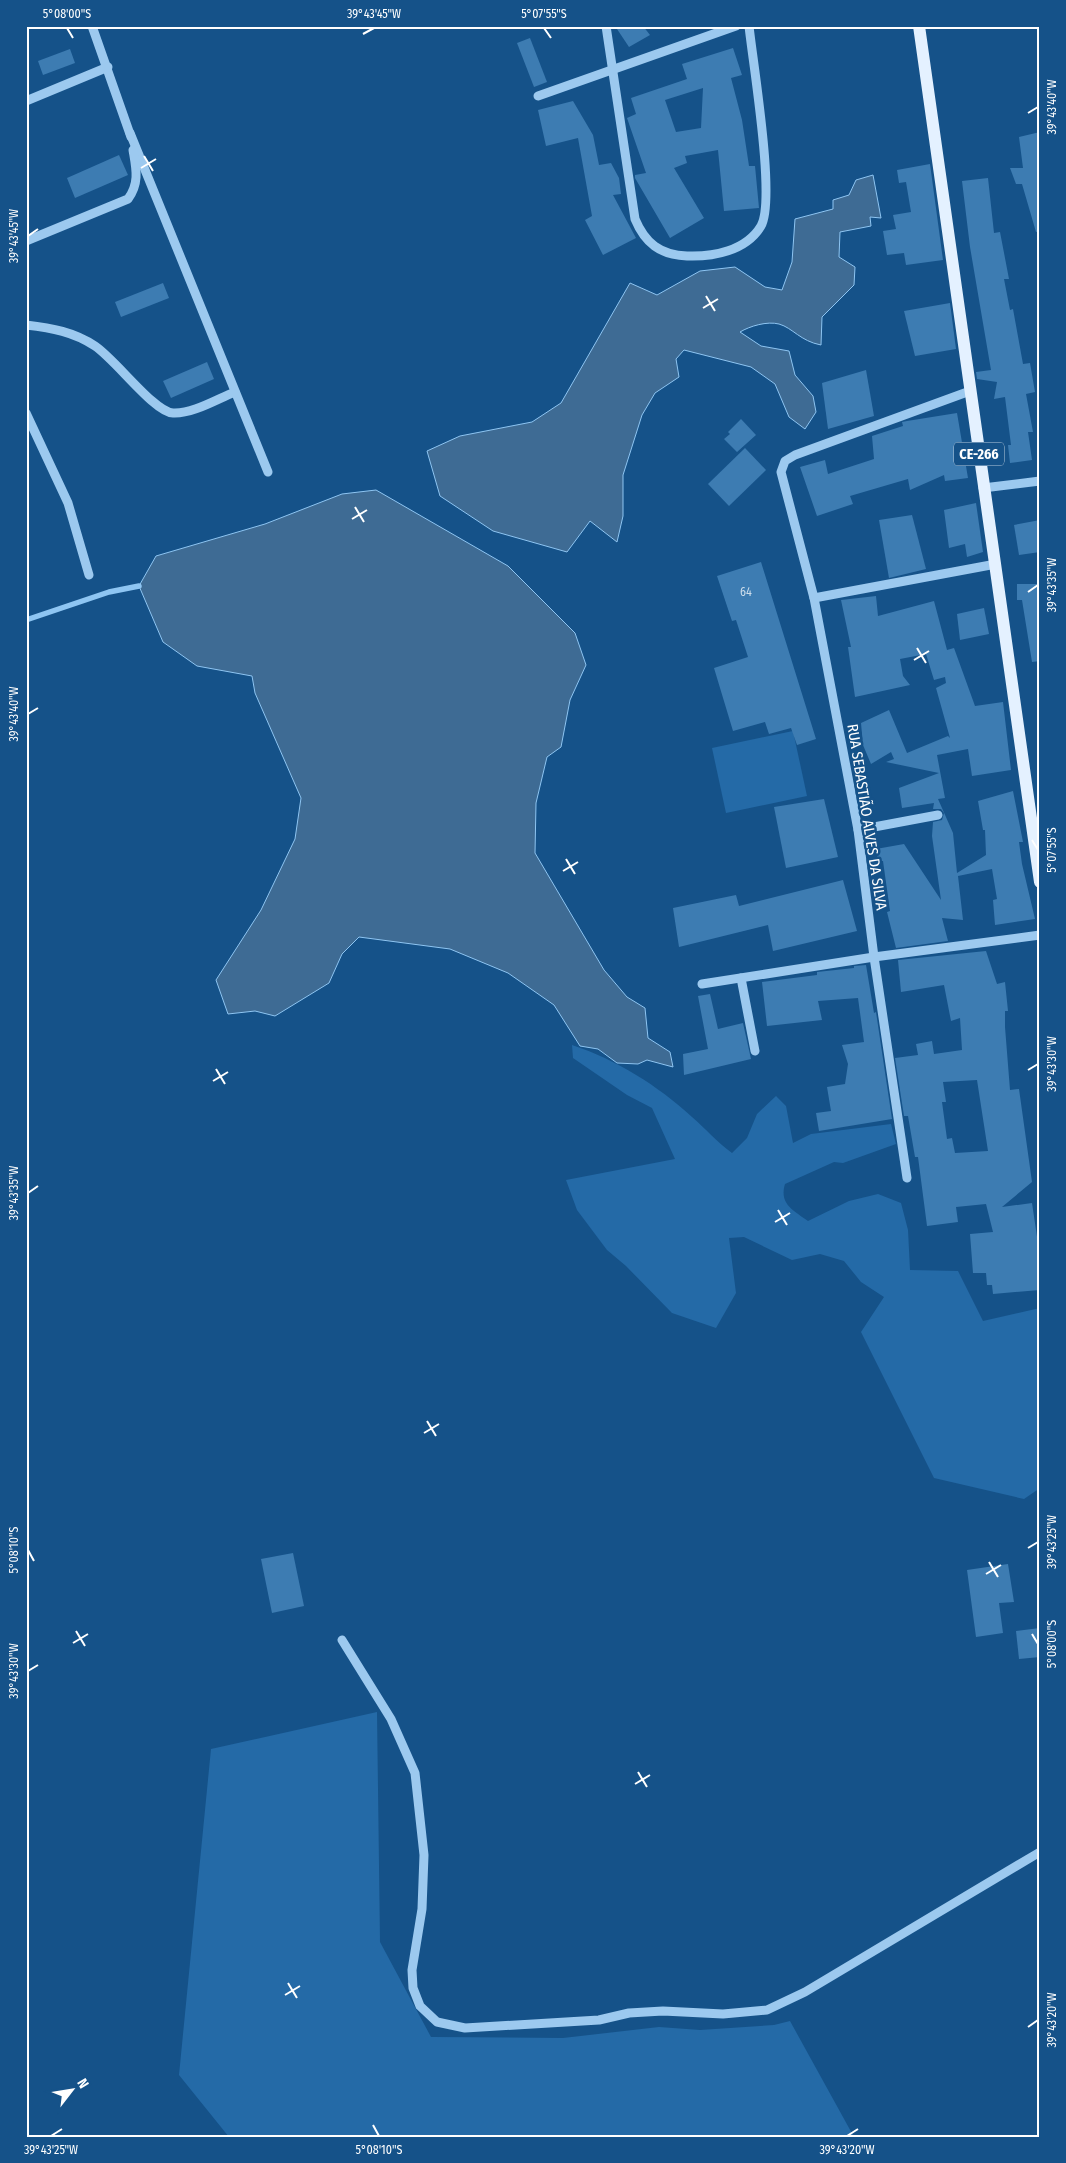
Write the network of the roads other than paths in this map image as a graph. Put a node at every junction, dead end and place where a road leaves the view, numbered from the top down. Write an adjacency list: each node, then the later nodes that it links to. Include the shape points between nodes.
1 (92, 26): 6 (street)
2 (606, 26): 7 (street)
3 (736, 26): 7 (street)
4 (749, 26): 7 (street, via 767,183 766,207 762,224 748,240 730,250 695,256 666,253 647,241 636,219)
5 (919, 26): 14 (main road, CE-266)
6 (108, 66): 9 (street); 10 (street)
7 (612, 70): 8 (street)
8 (538, 96)
9 (26, 101)
10 (130, 132): 11 (street, via 137,173 134,190 128,199); 13 (street)
11 (26, 241)
12 (26, 325): 13 (street, via 65,331 96,347 158,408 167,412 188,411)
13 (235, 392): 16 (street)
14 (970, 392): 18 (main road, CE-266); 21 (street, RUA SEBASTIÃO ALVES DA SILVA, via 808,449 783,464 781,472)
15 (26, 413): 20 (street, via 68,503)
16 (268, 472)
17 (1040, 481): 18 (street)
18 (983, 488): 19 (main road, CE-266)
19 (996, 564): 21 (street); 24 (main road, CE-266)
20 (89, 575)
21 (814, 598): 23 (street, RUA SEBASTIÃO ALVES DA SILVA)
22 (938, 815): 23 (street)
23 (858, 830): 26 (street, RUA SEBASTIÃO ALVES DA SILVA)
24 (1040, 882)
25 (1040, 934): 26 (street)
26 (874, 957): 27 (street); 30 (street, RUA SEBASTIÃO ALVES DA SILVA)
27 (741, 978): 28 (street); 29 (street)
28 (702, 984)
29 (754, 1051)
30 (907, 1178)
31 (342, 1640): 32 (street, via 390,1718 415,1772 424,1855 413,1988 420,2006 437,2022 465,2028 599,2020 630,2013 663,2011 723,2014 767,2010 805,1992)
32 (1040, 1852)

